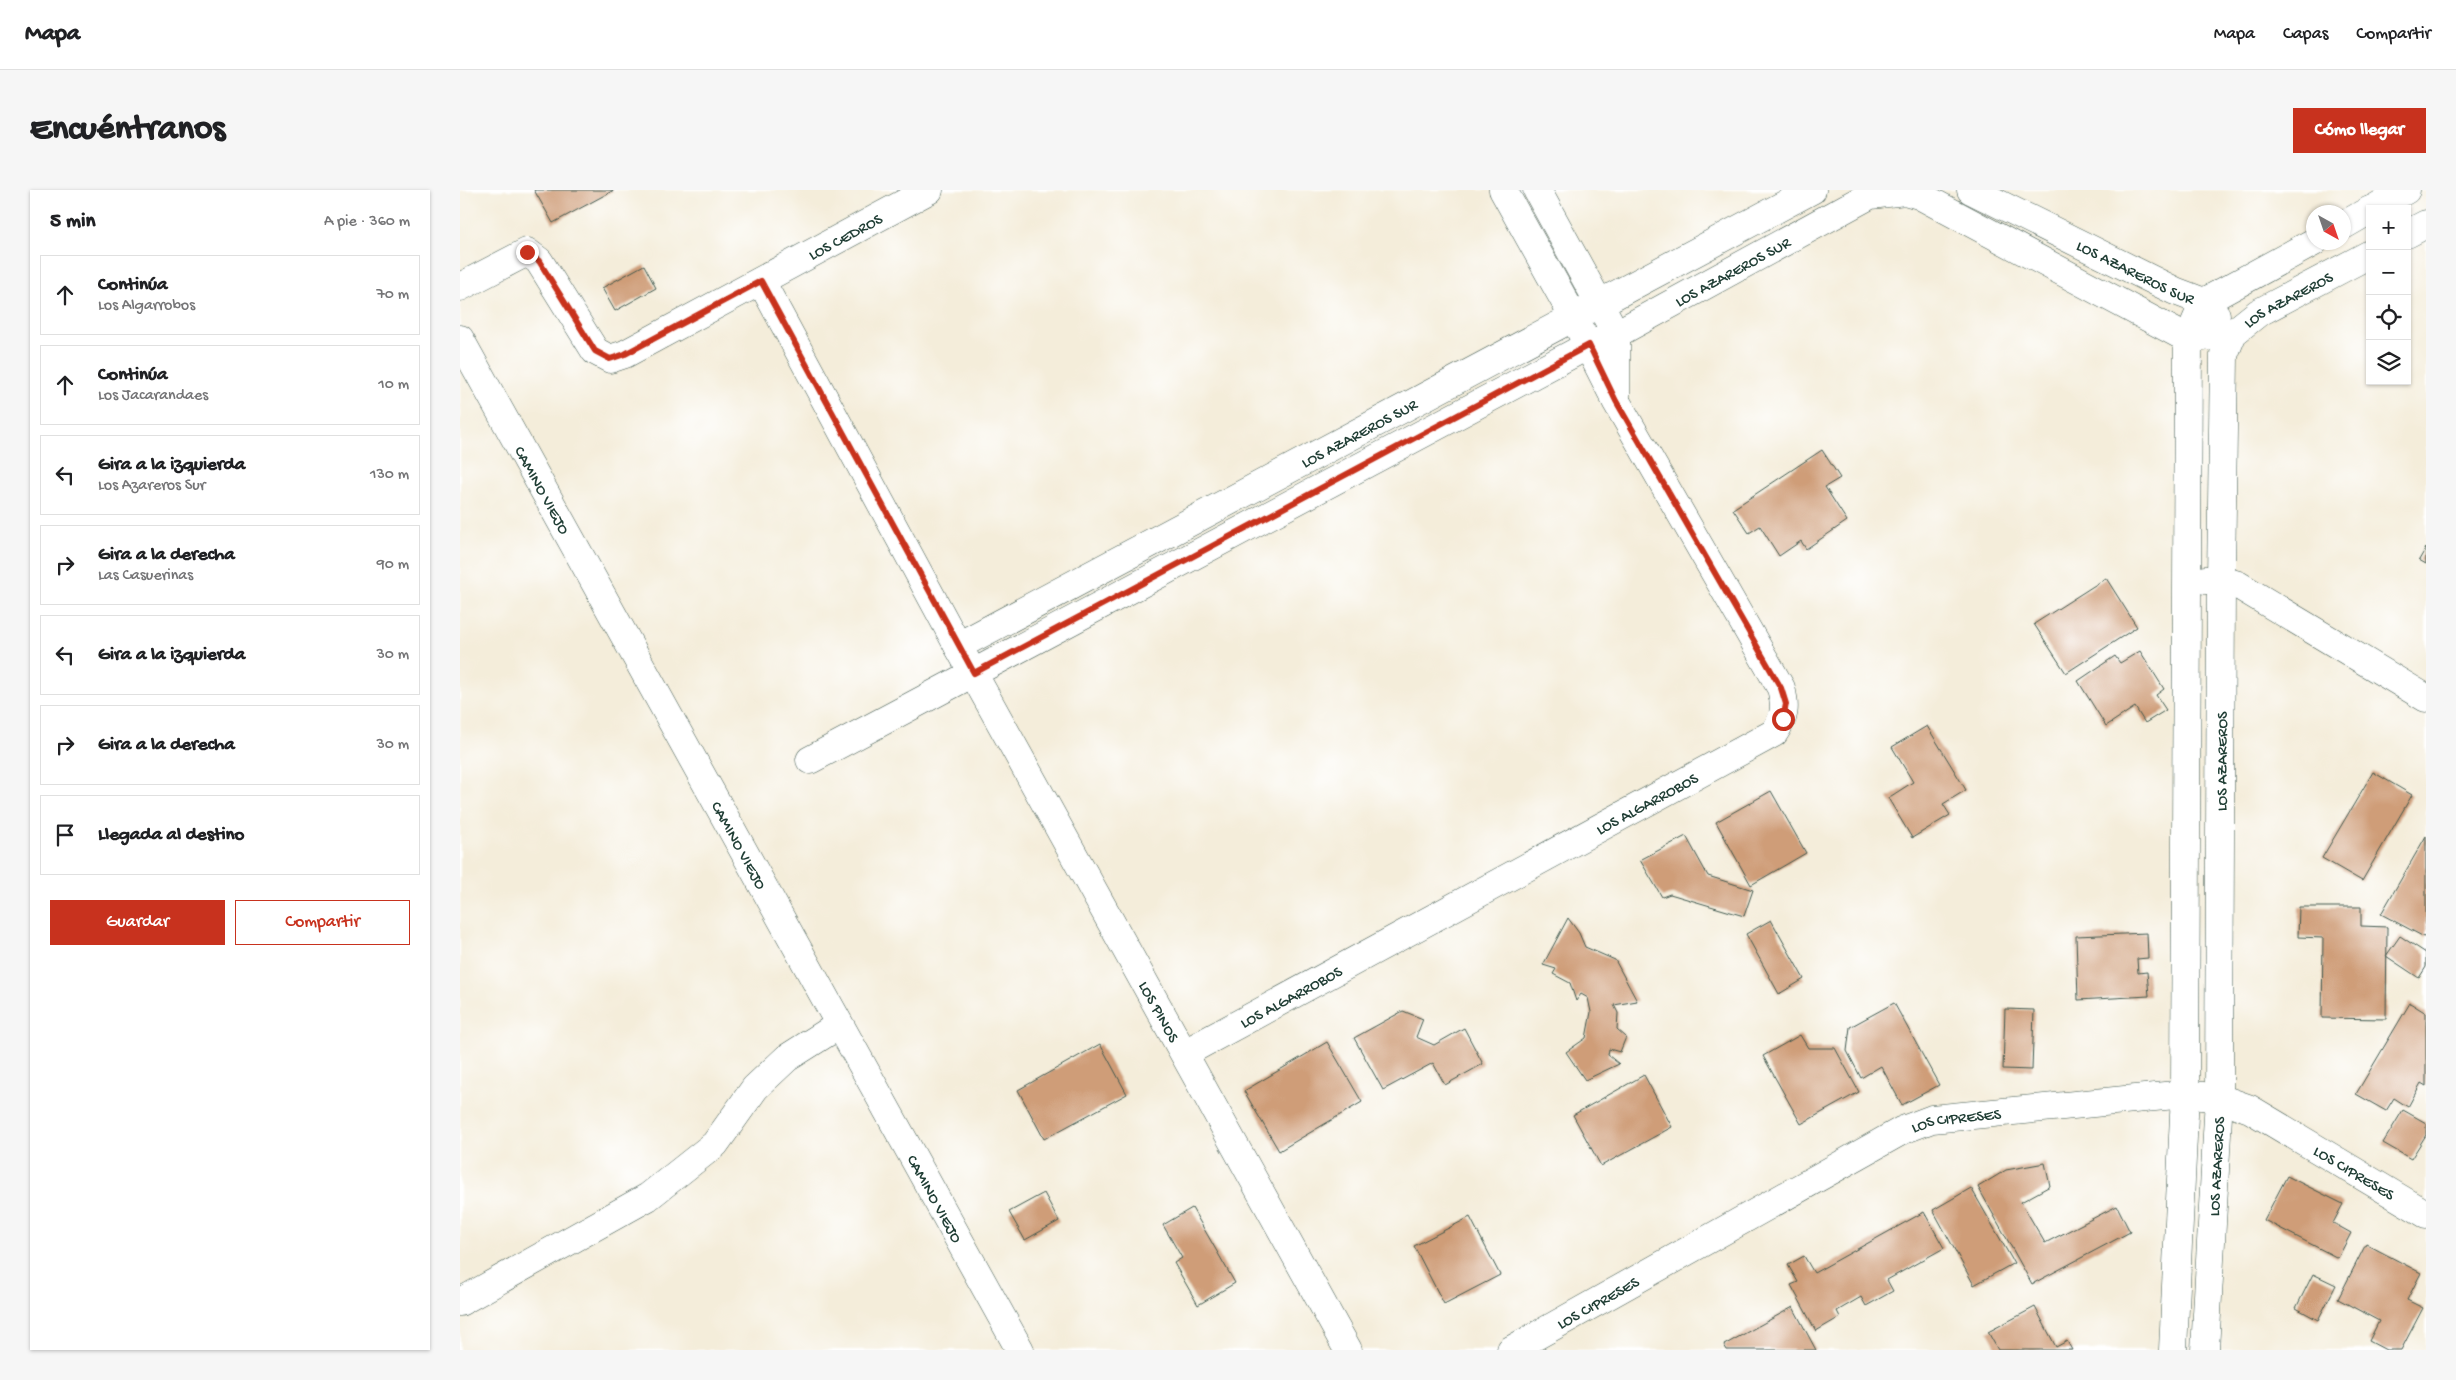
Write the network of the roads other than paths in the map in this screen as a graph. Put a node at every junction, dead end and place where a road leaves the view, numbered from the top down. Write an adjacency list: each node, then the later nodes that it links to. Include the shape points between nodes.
1 (929, 190): 14 (street, LOS CEDROS)
2 (1503, 190): 18 (street, LOS ALGARROBOS)
3 (1537, 190): 17 (street)
4 (1812, 190): 17 (street, LOS AZAREROS SUR)
5 (1971, 190): 16 (street, LOS AZAREROS SUR, via 2175,291)
6 (2406, 190): 7 (street)
7 (2380, 205)
8 (2366, 213): 9 (street)
9 (2351, 221)
10 (2426, 224): 11 (street)
11 (2411, 232)
12 (2306, 246): 16 (street)
13 (2366, 256): 19 (street, LOS AZAREROS, via 2258,313)
14 (761, 281): 15 (street, LOS CEDROS, via 610,359 595,351 539,261 527,252); 27 (street, LOS PINOS)
15 (460, 287)
16 (2204, 302): 19 (street, LOS AZAREROS SUR); 22 (street, LOS AZAREROS)
17 (1600, 304): 18 (street, LOS AZAREROS SUR); 20 (street)
18 (1574, 316): 23 (street, LOS ALGARROBOS); 27 (street, LOS AZAREROS SUR)
19 (2232, 333): 22 (street); 26 (street, LOS AZAREROS, via 2224,355)
20 (1616, 334): 22 (street, LOS AZAREROS SUR, via 1870,195 1905,191 1919,195); 23 (street, LOS AZAREROS SUR); 24 (street)
21 (460, 339): 31 (street, CAMINO VIEJO)
22 (2188, 339): 25 (street, LOS AZAREROS)
23 (1589, 345): 24 (street, LOS ALGARROBOS); 28 (street, LOS AZAREROS SUR)
24 (1616, 401): 32 (street, LOS ALGARROBOS, via 1781,688 1786,704 1783,719 1774,733)
25 (2189, 580): 26 (street); 33 (street, LOS AZAREROS)
26 (2221, 580): 29 (street, via 2238,585); 34 (street, LOS AZAREROS)
27 (958, 646): 28 (street, LOS PINOS)
28 (974, 673): 30 (street, LOS AZAREROS SUR); 32 (street, LOS PINOS)
29 (2426, 698)
30 (810, 760)
31 (839, 1025): 36 (street, via 787,1058 755,1088 715,1144 648,1197); 37 (street, CAMINO VIEJO)
32 (1185, 1053): 38 (street, LOS PINOS)
33 (2185, 1094): 34 (street, LOS CIPRESES); 39 (street, LOS CIPRESES, via 1932,1119 1903,1130); 40 (street, LOS AZAREROS)
34 (2220, 1098): 35 (street, LOS CIPRESES, via 2250,1109); 41 (street, LOS AZAREROS)
35 (2426, 1214)
36 (460, 1302)
37 (1020, 1350)
38 (1348, 1350)
39 (1512, 1350)
40 (2173, 1350)
41 (2205, 1350)

